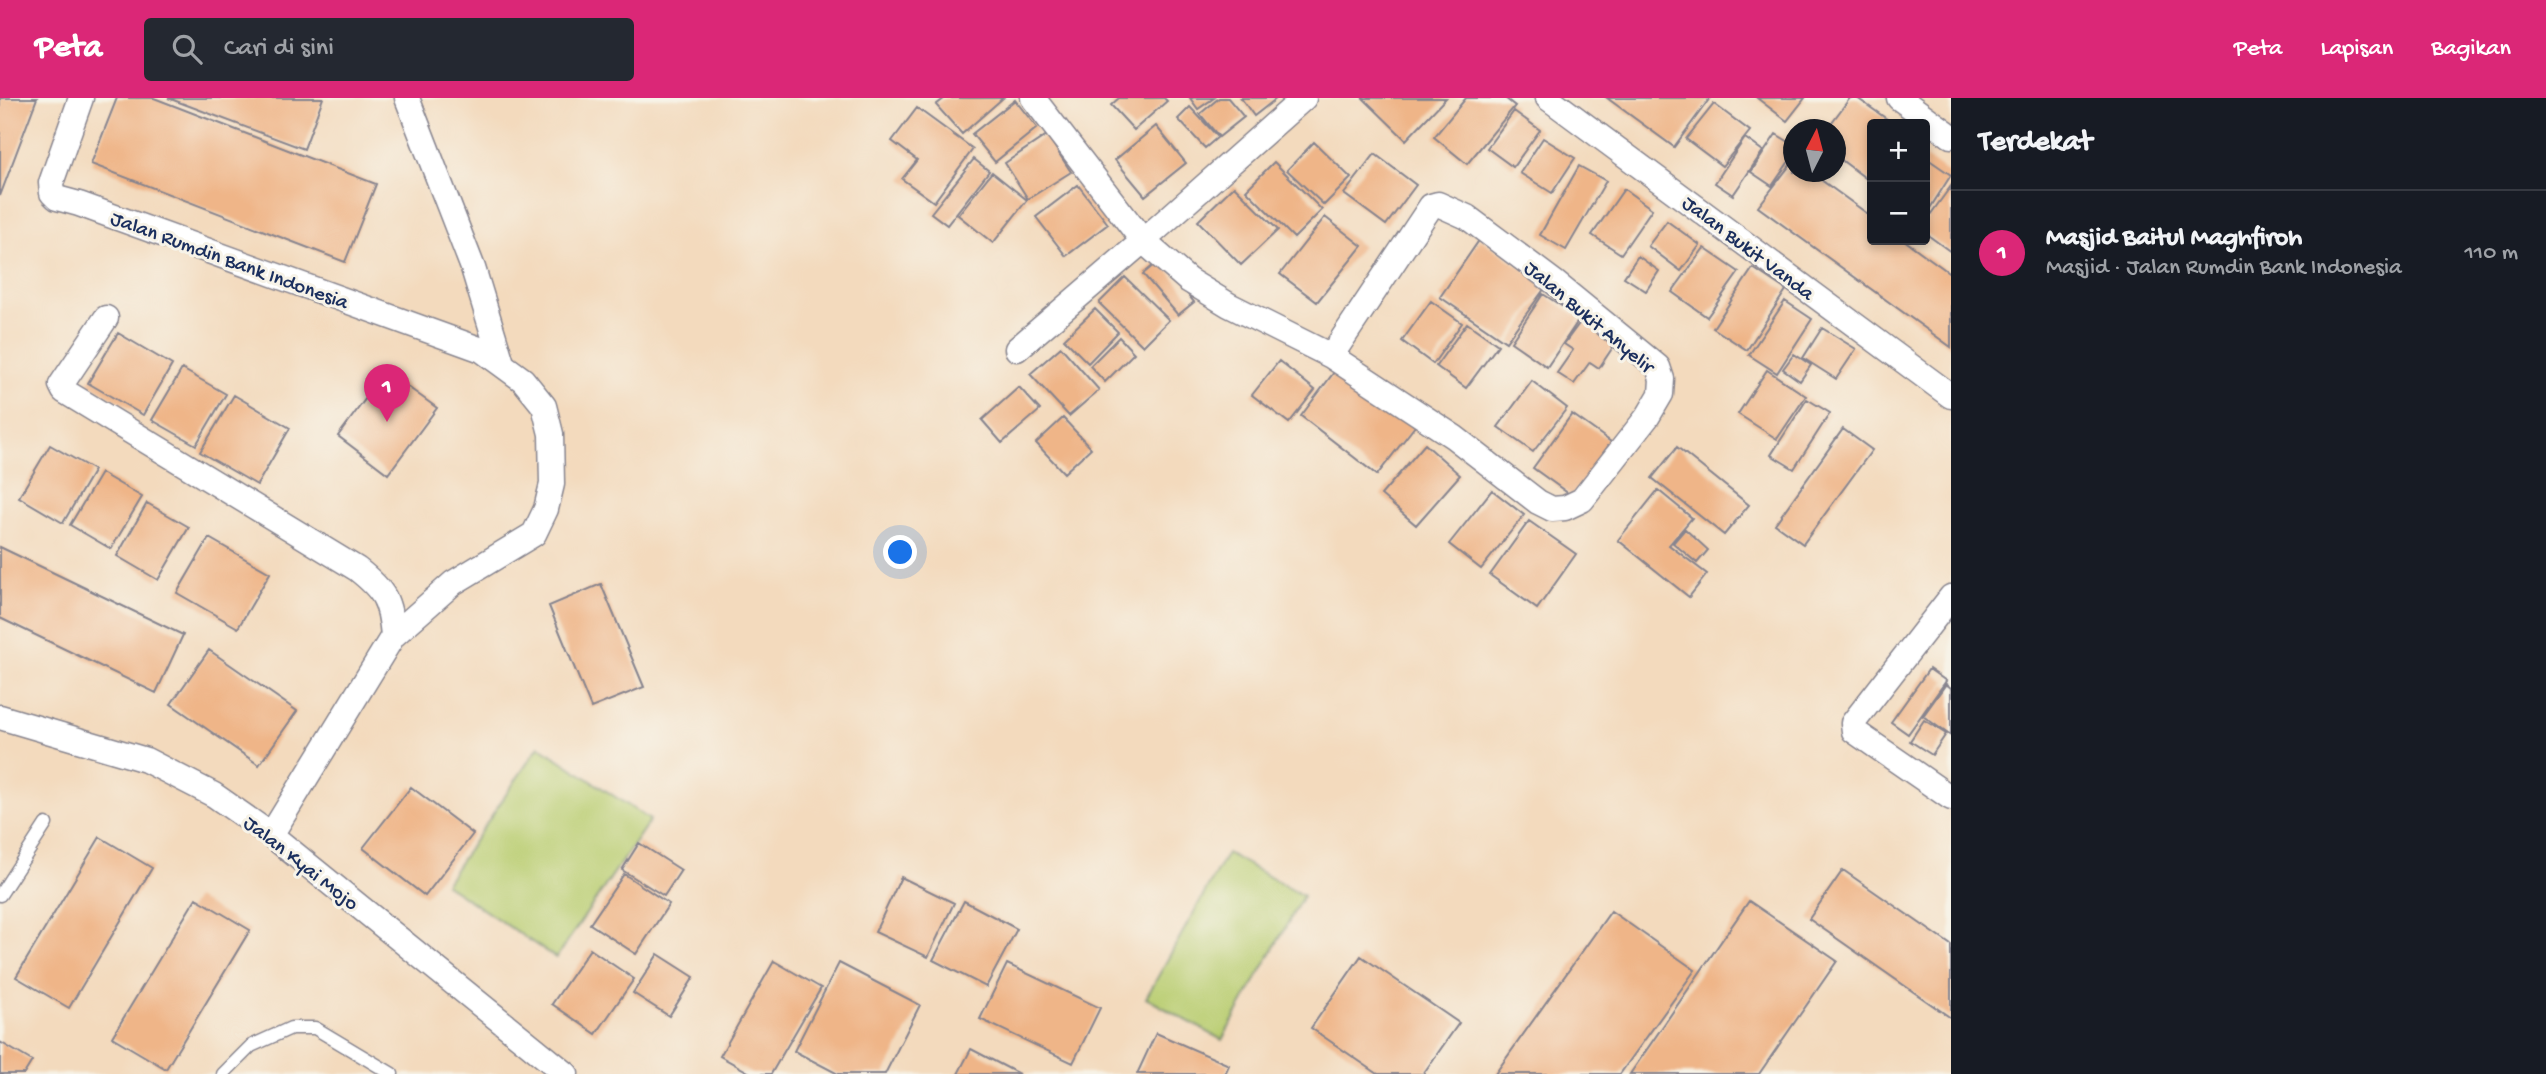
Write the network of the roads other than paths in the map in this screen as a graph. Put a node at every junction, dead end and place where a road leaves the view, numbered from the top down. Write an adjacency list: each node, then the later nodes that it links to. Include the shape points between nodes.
1 (80, 98): 12 (street, Jalan Rumdin Bank Indonesia, via 51,183 57,198 482,350)
2 (407, 98): 12 (street, Jalan Rumdin Bank Indonesia, via 473,268)
3 (1033, 98): 8 (street, Jalan Bukit Anyelir)
4 (1304, 98): 8 (street)
5 (1548, 98): 13 (street, Jalan Bukit Vanda)
6 (1899, 98): 7 (street)
7 (1951, 136)
8 (1143, 241): 10 (street); 11 (street, Jalan Bukit Anyelir, via 1188,280)
9 (106, 318): 15 (street, via 61,385 64,391 357,569 387,598)
10 (1017, 349)
11 (1331, 356): 11 (street, Jalan Bukit Anyelir, via 1431,206 1438,204 1467,217 1658,367 1661,394 1582,500 1552,509)
12 (502, 363): 15 (street, Jalan Rumdin Bank Indonesia, via 533,392 548,419 552,484 541,522 534,534 453,583)
13 (1951, 396)
14 (1951, 597): 17 (street, via 1853,723 1854,731)
15 (393, 636): 19 (street, Jalan Rumdin Bank Indonesia)
16 (0, 717): 19 (street, Jalan Kyai Mojo, via 146,760 214,795)
17 (1951, 798)
18 (46, 824): 20 (lane)
19 (271, 835): 23 (street, Jalan Kyai Mojo)
20 (0, 895)
21 (223, 1074): 22 (lane, via 251,1046 291,1028 315,1028)
22 (392, 1074)
23 (566, 1074)

